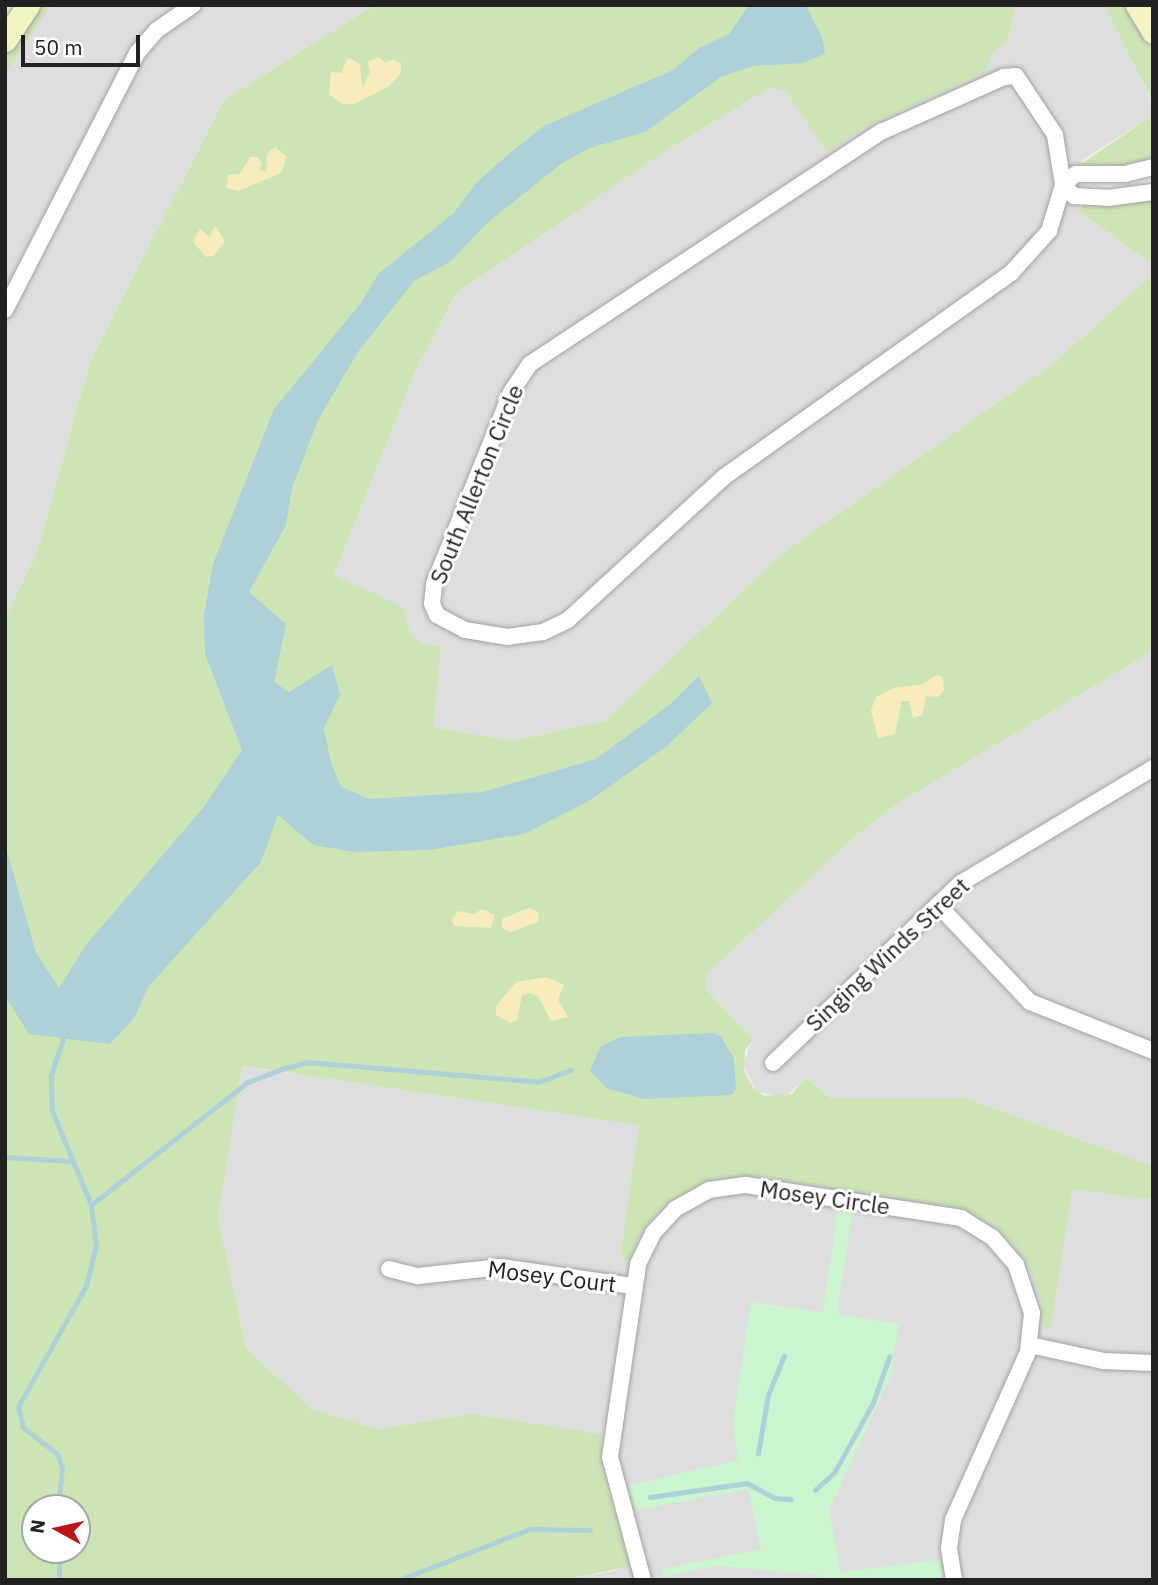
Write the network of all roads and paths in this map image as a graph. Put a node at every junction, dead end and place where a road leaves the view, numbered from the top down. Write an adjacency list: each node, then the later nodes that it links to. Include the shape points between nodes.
1 (28, 5): 5 (street)
2 (194, 5): 9 (street, via 157,30 136,53)
3 (1137, 5): 4 (street)
4 (1153, 32)
5 (5, 40)
6 (1153, 167): 7 (street, via 1125,174 1076,174)
7 (1063, 185): 7 (street, South Allerton Circle, via 1061,152 1050,126 1022,80 1004,77 880,132 544,352 522,374 506,405 434,584 437,615 465,630 508,637 543,632 568,620 724,477 1011,273 1049,231); 8 (street, via 1074,196 1091,198)
8 (1153, 192)
9 (5, 310)
10 (1153, 768): 11 (street, Singing Winds Street, via 979,870)
11 (938, 905): 12 (street, via 1030,1002); 13 (street, Singing Winds Street)
12 (1153, 1051)
13 (773, 1063)
14 (388, 1269): 15 (street, Mosey Court, via 418,1276 501,1267)
15 (633, 1286): 16 (street, Mosey Circle, via 653,1233 689,1200 733,1185 799,1192 943,1214 983,1230 1011,1256 1026,1284 1032,1313); 18 (street, Mosey Circle, via 610,1457)
16 (1030, 1345): 17 (street, via 1104,1361); 19 (street, Mosey Circle, via 953,1520 949,1548)
17 (1153, 1363)
18 (643, 1580)
19 (954, 1580)

